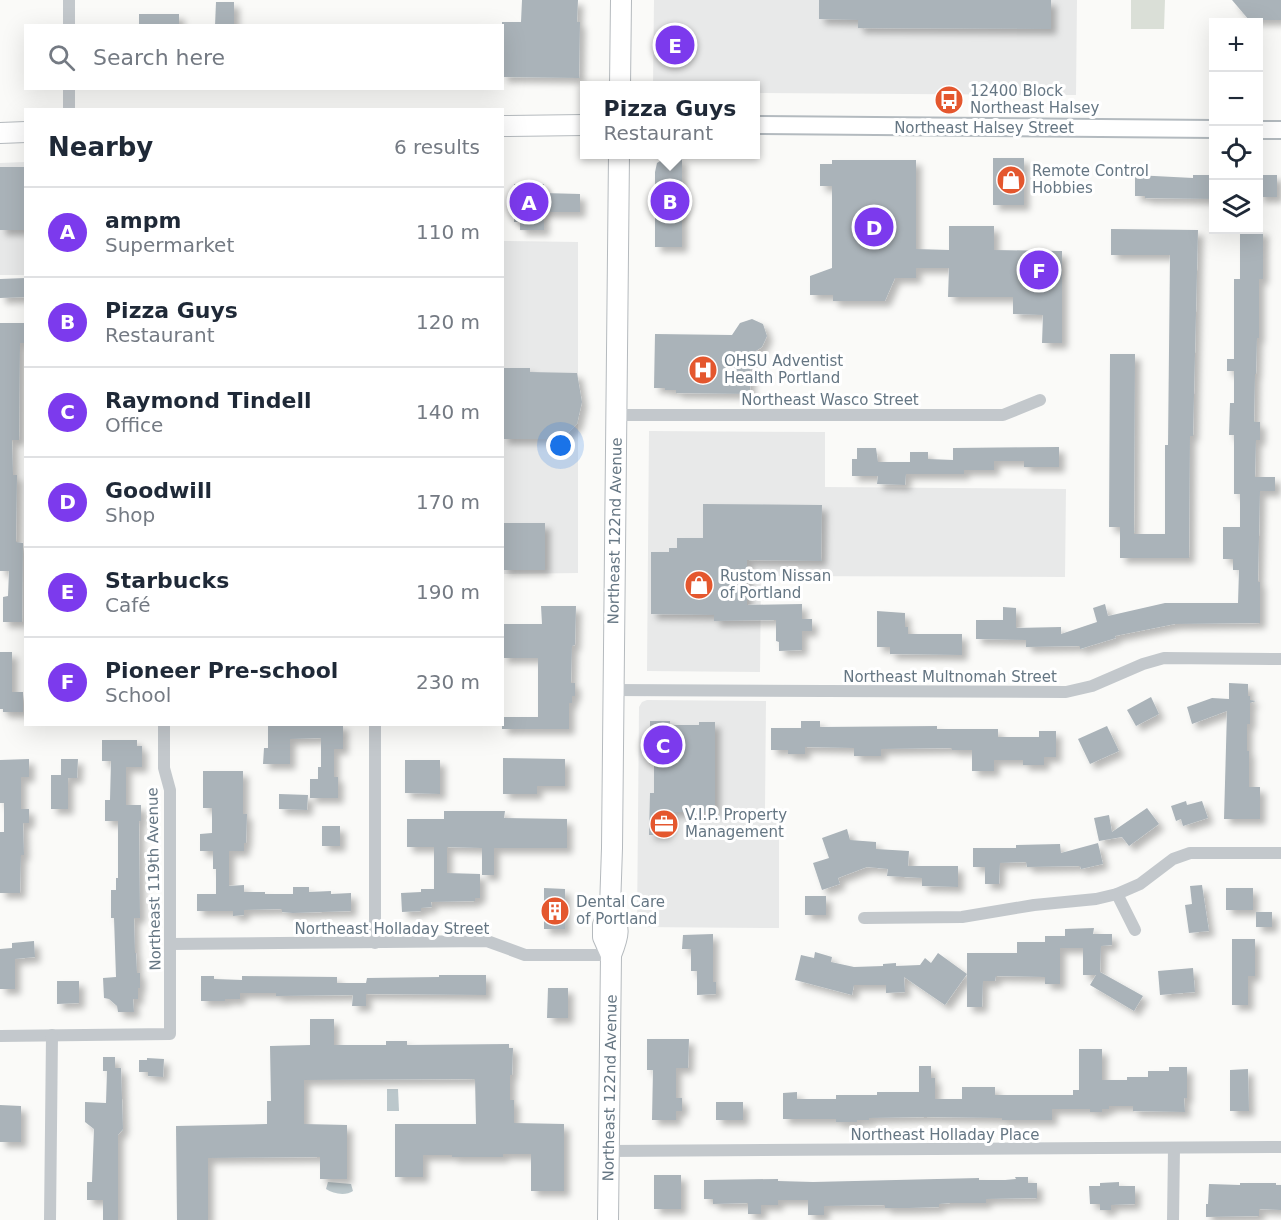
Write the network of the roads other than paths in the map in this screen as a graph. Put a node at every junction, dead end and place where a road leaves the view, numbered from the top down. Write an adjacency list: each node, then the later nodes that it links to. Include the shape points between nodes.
1 (69, 0): 3 (street)
2 (621, 0): 4 (main road)
3 (69, 24)
4 (620, 81)
5 (69, 90): 6 (street)
6 (69, 108)
7 (580, 125): 9 (main road)
8 (760, 125): 10 (main road, Northeast Halsey Street)
9 (504, 126)
10 (1209, 129)
11 (1263, 130): 12 (main road)
12 (1281, 130)
13 (24, 132): 14 (main road)
14 (0, 133)
15 (619, 159): 17 (main road, Northeast 122nd Avenue)
16 (1040, 400): 17 (street, Northeast Wasco Street, via 1003,415)
17 (616, 415): 19 (main road, Northeast 122nd Avenue)
18 (1281, 659): 19 (street, Northeast Multnomah Street, via 1164,658 1066,692)
19 (613, 690): 28 (main road, Northeast 122nd Avenue, via 610,908 603,925 603,937)
20 (164, 726): 27 (street, Northeast 119th Avenue, via 164,768 170,790)
21 (375, 726): 26 (street)
22 (1281, 853): 23 (street, via 1190,853 1173,859 1140,884)
23 (1117, 894): 24 (street, via 962,917); 25 (street)
24 (864, 918)
25 (1135, 930)
26 (375, 943): 27 (street, Northeast Holladay Street); 28 (street, Northeast Holladay Street, via 488,941 525,955)
27 (170, 944): 29 (street, Northeast 119th Avenue, via 170,1034)
28 (611, 955): 33 (main road, Northeast 122nd Avenue)
29 (52, 1035): 30 (street); 34 (street)
30 (0, 1036)
31 (1281, 1147): 32 (street, Northeast Holladay Place)
32 (1174, 1149): 33 (street, Northeast Holladay Place); 36 (street)
33 (609, 1151): 35 (main road, Northeast 122nd Avenue)
34 (50, 1220)
35 (608, 1220)
36 (1173, 1220)

